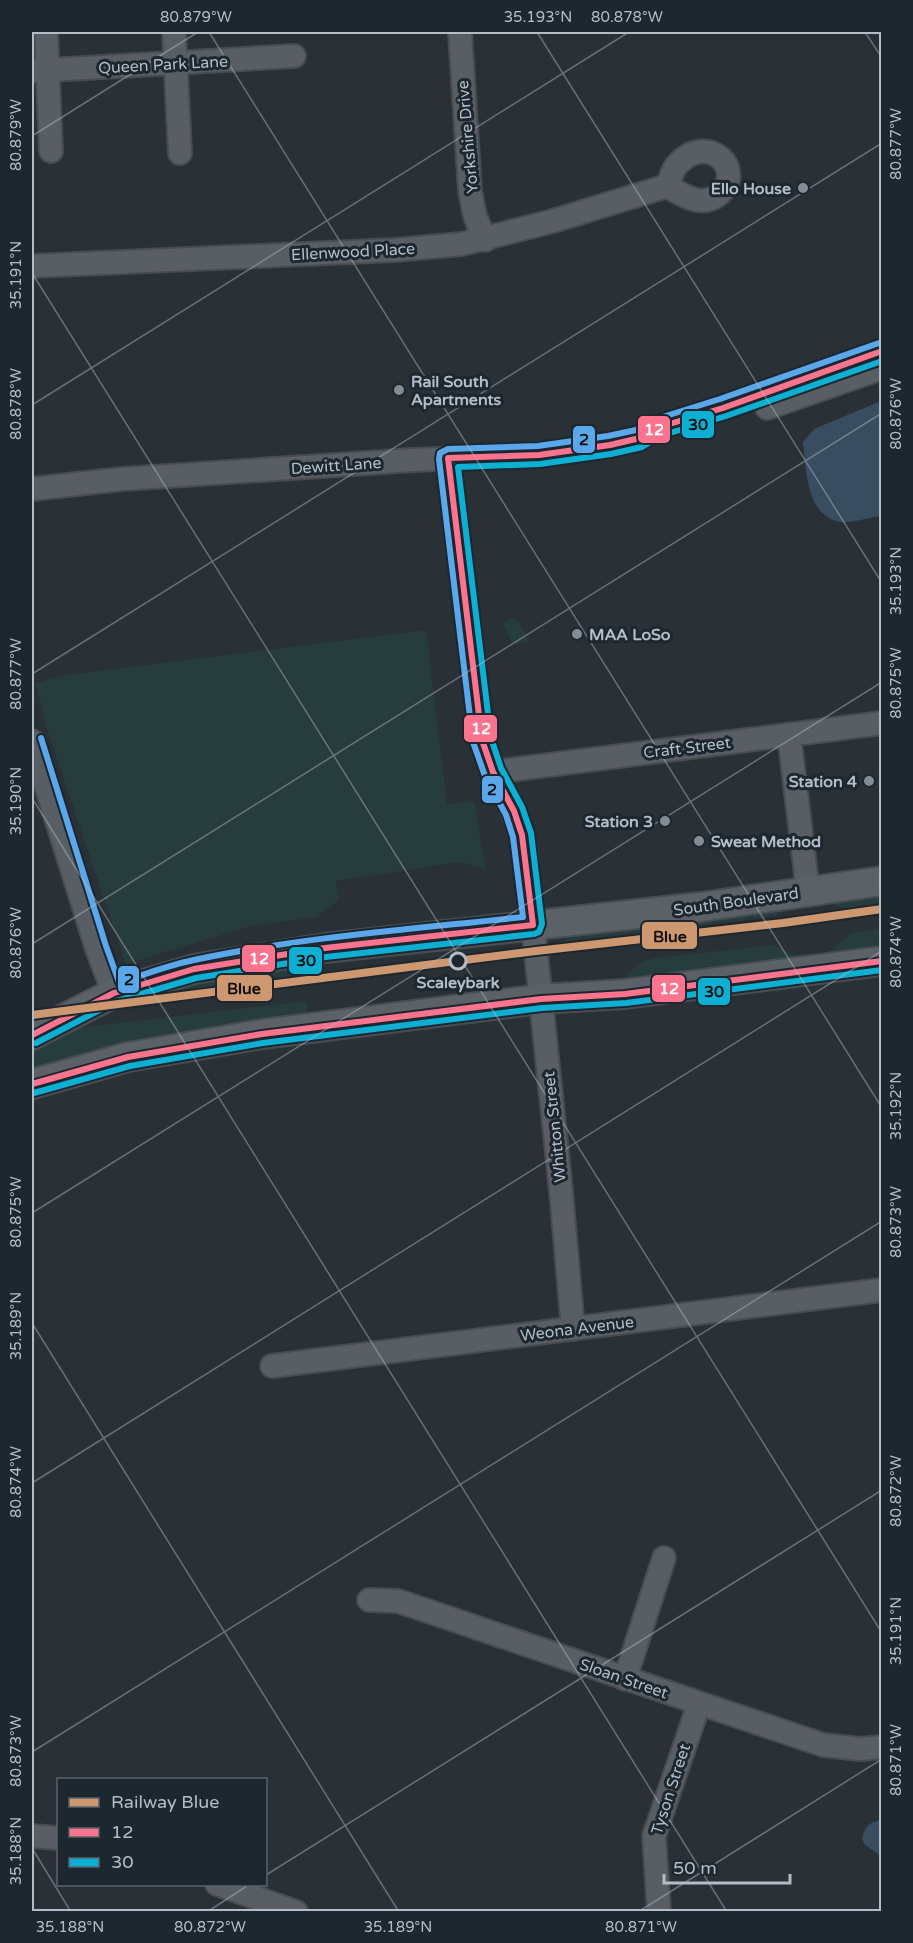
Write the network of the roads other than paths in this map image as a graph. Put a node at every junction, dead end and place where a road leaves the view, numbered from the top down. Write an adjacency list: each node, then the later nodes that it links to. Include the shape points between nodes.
1 (46, 32): 6 (street)
2 (174, 32): 5 (street)
3 (460, 32): 10 (street, Yorkshire Drive, via 470,191)
4 (294, 56): 5 (street, Queen Park Lane)
5 (176, 63): 6 (street, Queen Park Lane); 8 (street)
6 (39, 70): 7 (street)
7 (51, 151)
8 (180, 153)
9 (667, 186): 10 (street, Ellenwood Place)
10 (485, 240): 11 (street, Ellenwood Place, via 395,250)
11 (32, 266)
12 (882, 351): 14 (street, Dewitt Lane, via 656,428)
13 (882, 368): 14 (street, Dewitt Lane, via 659,442)
14 (640, 438): 15 (street, Dewitt Lane, via 539,455)
15 (448, 458): 16 (street, Dewitt Lane, via 122,479); 20 (street, Whitton Street, via 482,740)
16 (32, 489)
17 (882, 723): 18 (street, Craft Street)
18 (789, 735): 20 (street, Craft Street); 22 (street)
19 (32, 741): 25 (street)
20 (493, 772): 23 (street, Whitton Street, via 522,835)
21 (882, 881): 22 (main road, South Boulevard)
22 (808, 891): 23 (main road, South Boulevard, via 701,907)
23 (533, 924): 25 (main road, South Boulevard, via 254,958 194,969); 26 (street, Whitton Street)
24 (882, 961): 26 (main road, via 625,994)
25 (114, 993): 27 (main road, South Boulevard)
26 (540, 999): 28 (main road, via 262,1034 128,1057); 30 (street, Whitton Street)
27 (32, 1035)
28 (32, 1084)
29 (882, 1290): 30 (street, Weona Avenue)
30 (573, 1329): 31 (street, Weona Avenue)
31 (272, 1366)
32 (664, 1558): 34 (street)
33 (369, 1600): 34 (street, Sloan Street, via 398,1601)
34 (625, 1678): 35 (street, Sloan Street)
35 (699, 1704): 36 (street, Sloan Street, via 823,1745); 42 (street, Tyson Street, via 654,1836)
36 (882, 1747)
37 (32, 1836): 38 (street)
38 (57, 1838)
39 (221, 1886): 40 (street)
40 (266, 1907): 41 (street)
41 (296, 1911)
42 (659, 1911)

